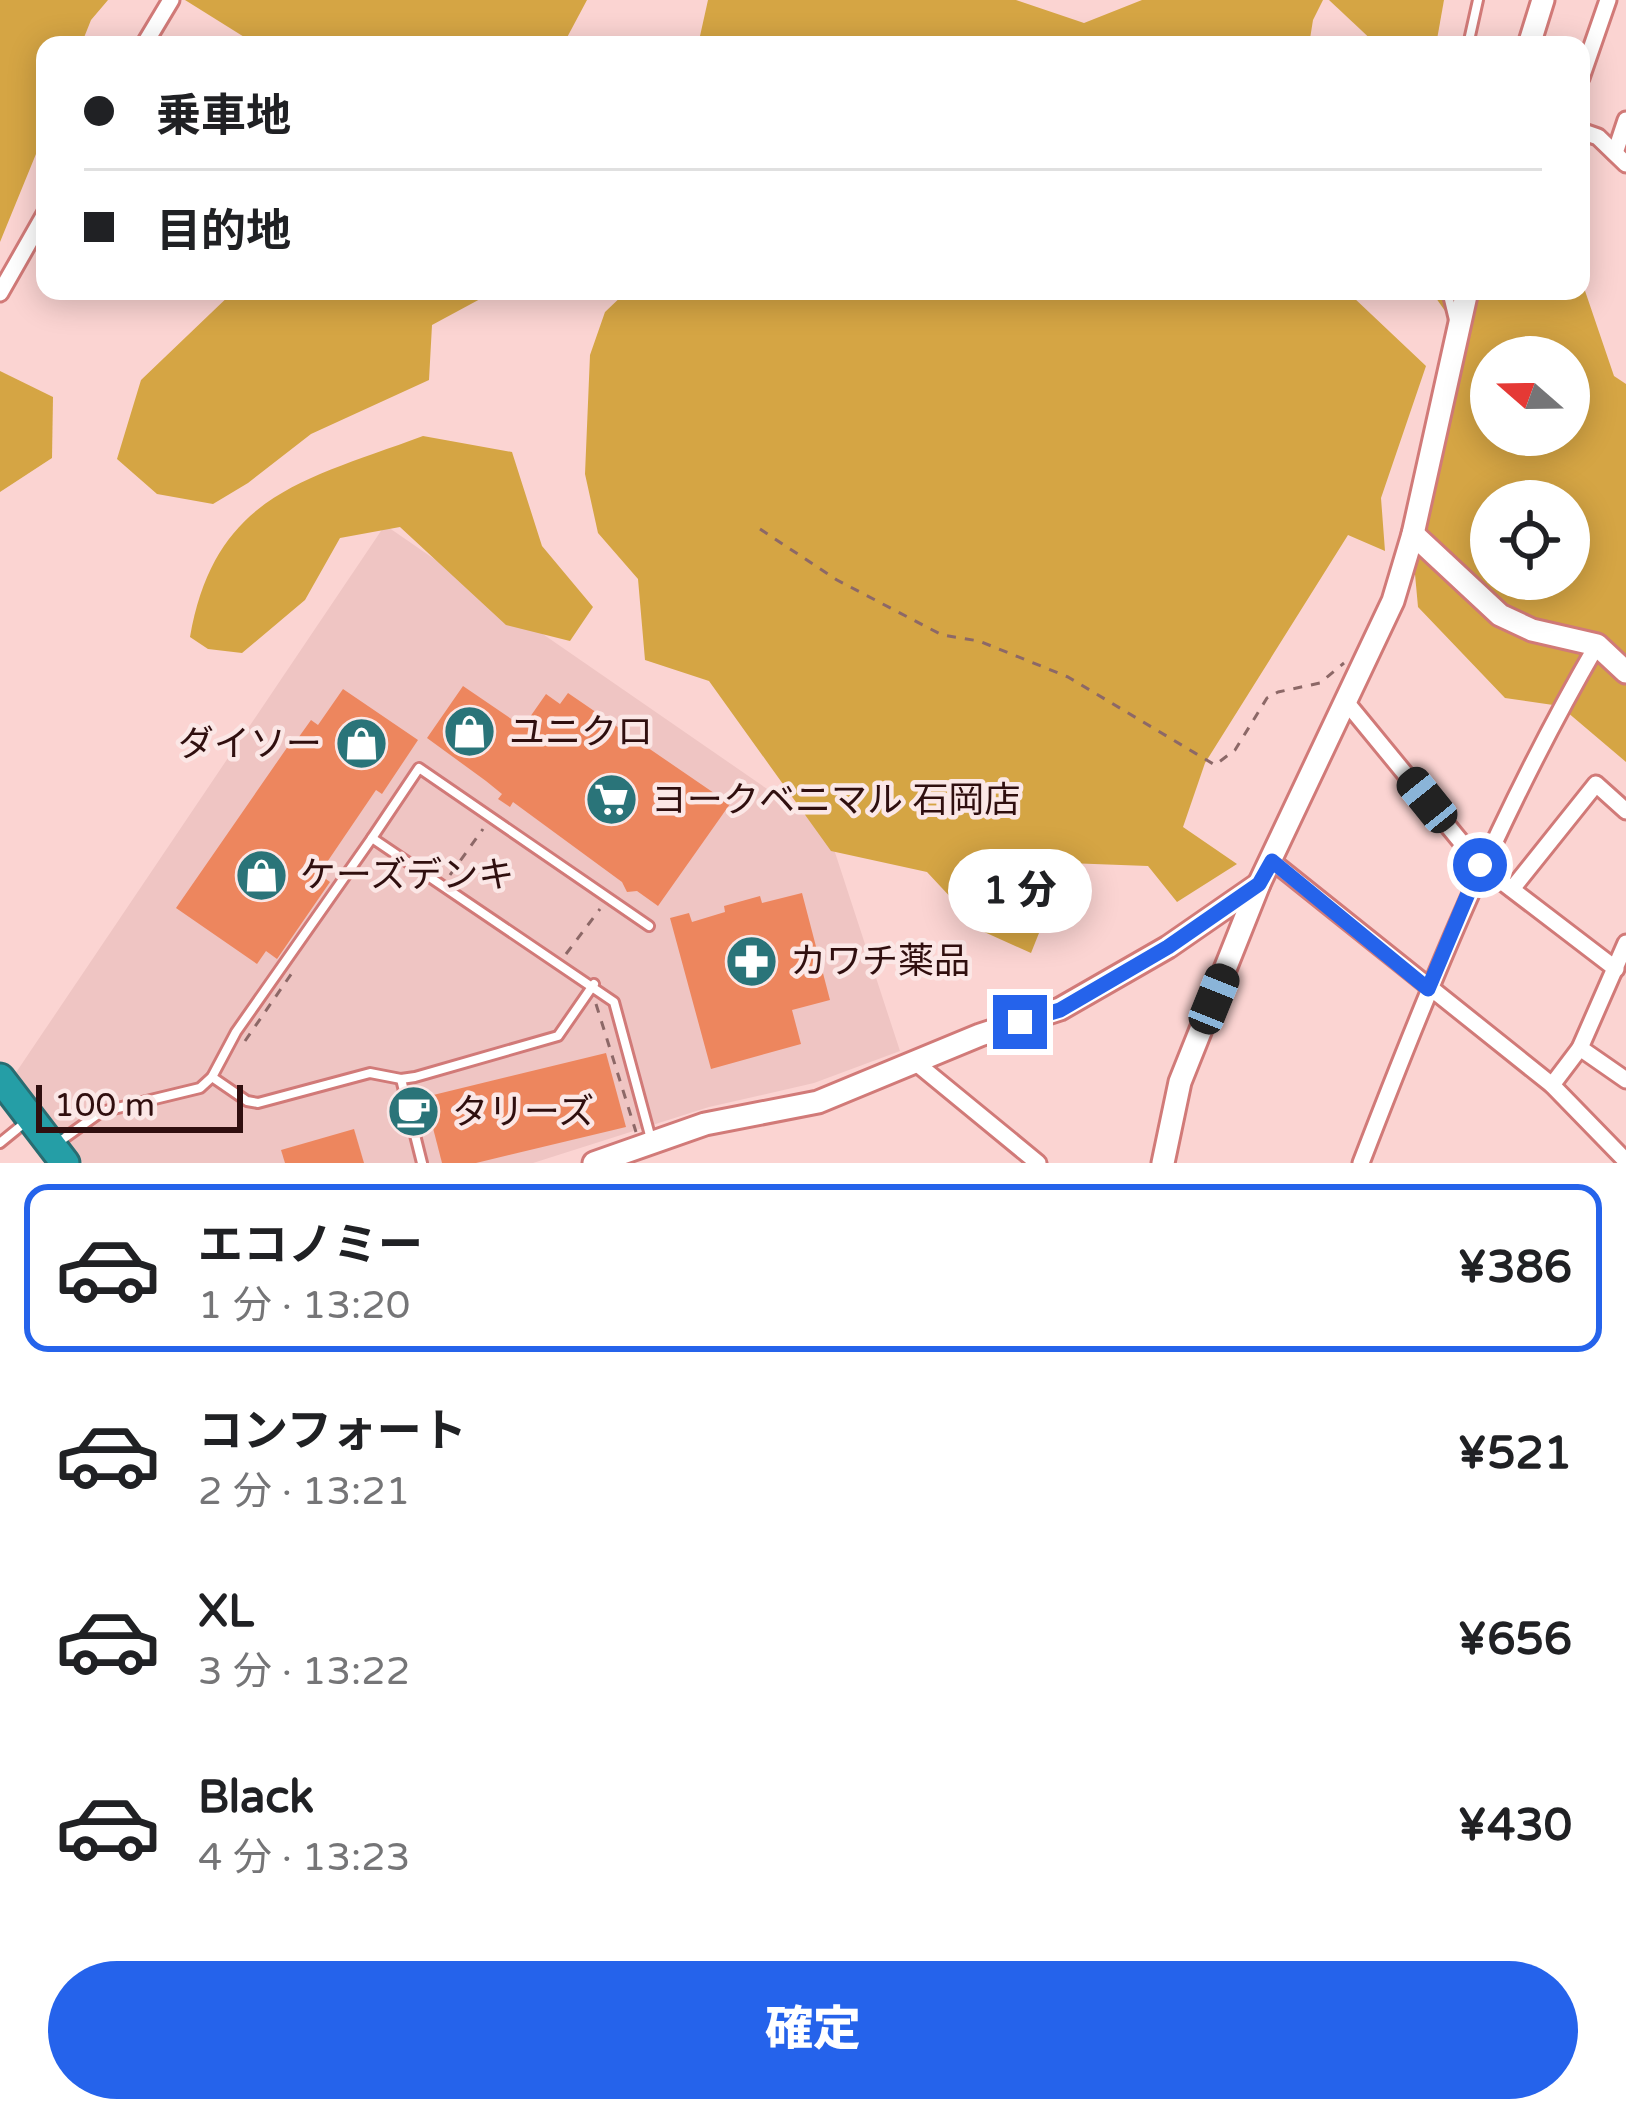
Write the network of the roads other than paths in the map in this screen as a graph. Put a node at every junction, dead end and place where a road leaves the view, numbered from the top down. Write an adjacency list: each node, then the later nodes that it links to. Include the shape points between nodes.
1 (171, 0): 5 (street)
2 (1478, 0): 6 (lane)
3 (1543, 0): 7 (street)
4 (1608, 0): 8 (street)
5 (149, 36)
6 (1470, 36)
7 (1532, 36)
8 (1590, 52)
9 (1626, 120): 11 (street)
10 (1590, 134): 11 (street)
11 (1620, 158)
12 (36, 230): 13 (street)
13 (0, 293)
14 (1449, 300): 16 (lane)
15 (1465, 300): 16 (street)
16 (1457, 333): 17 (street)
17 (1413, 534): 18 (street, via 1500,615); 20 (street)
18 (1597, 645): 19 (street); 24 (street)
19 (1626, 672)
20 (1347, 703): 23 (street); 24 (street)
21 (1626, 811): 26 (street, via 1596,784)
22 (372, 838): 27 (lane, via 419,768); 30 (lane); 34 (lane)
23 (1272, 861): 25 (street); 31 (street)
24 (1480, 865): 26 (street); 31 (street)
25 (1259, 884): 33 (street, via 1060,1010); 43 (street, via 1180,1082)
26 (1512, 889): 29 (street)
27 (649, 926)
28 (1626, 943): 29 (street)
29 (1616, 969): 32 (street)
30 (594, 984): 36 (lane, via 558,1036); 41 (lane, via 614,1002)
31 (1428, 989): 38 (street); 48 (street)
32 (1580, 1048): 37 (street); 38 (street)
33 (915, 1062): 41 (street, via 818,1102 705,1124); 47 (street)
34 (212, 1077): 36 (lane, via 257,1102 370,1073); 42 (lane, via 200,1088 101,1112)
35 (0, 1078): 39 (highway)
36 (401, 1079): 45 (lane)
37 (1626, 1080)
38 (1552, 1085): 44 (street)
39 (31, 1118): 40 (lane); 42 (highway)
40 (0, 1143)
41 (634, 1150): 46 (street)
42 (59, 1155)
43 (1168, 1160)
44 (1626, 1161)
45 (422, 1163)
46 (594, 1163)
47 (1038, 1163)
48 (1361, 1163)

